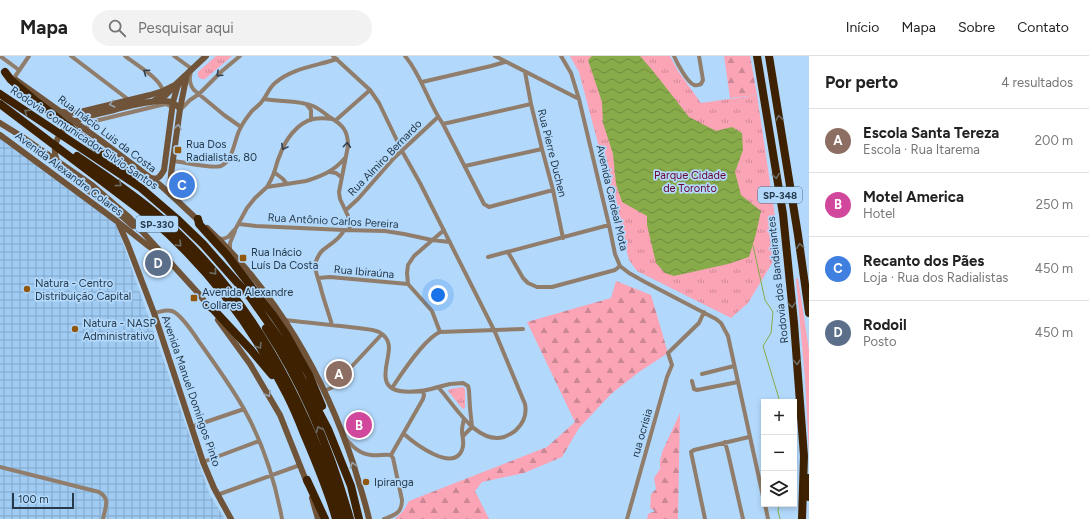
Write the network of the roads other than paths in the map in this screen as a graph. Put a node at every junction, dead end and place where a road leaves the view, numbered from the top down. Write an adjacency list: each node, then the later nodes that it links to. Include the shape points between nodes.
1 (0, 56): 17 (street)
2 (29, 56): 17 (street)
3 (71, 56): 31 (street)
4 (124, 56): 26 (street, one-way to 4, via 158,81)
5 (174, 56): 19 (street)
6 (206, 56): 19 (main road)
7 (240, 56): 28 (street, one-way to 28)
8 (405, 56): 23 (street)
9 (495, 56): 16 (street)
10 (561, 56): 30 (street, Avenida Cardeal Mota, via 571,73)
11 (674, 56): 12 (street, via 689,80 698,85 703,80)
12 (699, 56)
13 (757, 56): 119 (highway, Rodovia dos Bandeirantes / SP-348, one-way to 119, via 783,214)
14 (769, 56): 90 (highway, SP-348, one-way to 14)
15 (335, 58): 25 (street); 29 (street, via 285,76 273,84)
16 (506, 62): 20 (street); 23 (street)
17 (19, 70): 21 (street)
18 (2, 71): 21 (main road, Rua Inácio Luis da Costa); 61 (highway, via 126,172)
19 (189, 71): 22 (main road); 28 (street, via 191,86); 37 (main road)
20 (525, 72): 30 (street); 36 (street, Rua Pierre Duchen)
21 (14, 78): 38 (main road, Rua Inácio Luis da Costa)
22 (182, 79): 24 (main road); 34 (main road)
23 (422, 82): 40 (street)
24 (175, 85): 26 (main road); 32 (main road, via 166,95)
25 (370, 90): 42 (street); 51 (street, via 379,102)
26 (163, 91): 31 (main road)
27 (0, 94): 61 (highway, Rodovia Comunicador Silvio Santos / SP-330, one-way to 27)
28 (199, 94): 37 (street); 45 (street)
29 (264, 99): 35 (street); 45 (street)
30 (580, 99): 67 (street, Avenida Cardeal Mota)
31 (129, 100): 38 (main road, one-way to 38, via 76,113)
32 (152, 102): 34 (main road, via 166,101); 76 (main road, via 78,120 62,131 55,147 58,162 66,174 115,210)
33 (0, 104): 39 (highway, Rodovia Comunicador Silvio Santos / SP-330)
34 (172, 104): 37 (main road); 46 (street, via 95,121 88,124); 48 (main road)
35 (306, 104): 41 (street, via 311,110); 42 (street, via 314,106)
36 (531, 104): 44 (street); 50 (street, Rua Pierre Duchen)
37 (180, 109): 49 (main road, one-way to 37)
38 (62, 112): 46 (main road, Rua Inácio Luis da Costa)
39 (16, 116): 105 (highway, Rodovia Comunicador Silvio Santos / SP-330, one-way to 105, via 148,216 182,248 248,327); 136 (highway, one-way to 136, via 113,180 150,208 189,244 224,283 263,337 290,385 317,445)
40 (438, 117): 44 (street); 51 (street, Rua Almiro Bernardo)
41 (311, 120): 42 (street); 55 (street, one-way to 55, via 299,127 287,141)
42 (335, 120): 52 (street, one-way to 42, via 348,146 345,130)
43 (0, 123): 76 (main road, via 92,185 129,217)
44 (443, 124): 54 (street)
45 (241, 127): 53 (street, via 230,156 222,165 217,167)
46 (87, 130): 57 (main road, Rua Inácio Luis da Costa)
47 (0, 135): 66 (main road, Avenida Alexandre Colares)
48 (166, 143): 49 (main road, via 169,146); 57 (main road, via 164,170 161,176 157,179)
49 (175, 145): 53 (main road)
50 (542, 149): 54 (street); 62 (street, Rua Pierre Duchen)
51 (402, 151): 64 (street, Rua Almiro Bernardo); 71 (street)
52 (346, 158): 56 (street); 58 (street)
53 (173, 161): 63 (main road)
54 (465, 166): 62 (street, via 482,202 489,207)
55 (274, 172): 59 (street); 60 (street)
56 (330, 172): 58 (street); 59 (street, via 306,181)
57 (148, 177): 63 (main road, Rua Inácio Luis da Costa)
58 (341, 178): 64 (street, via 339,195)
59 (286, 184): 60 (street)
60 (267, 187): 68 (street, via 251,202)
61 (141, 188): 84 (highway, Rodovia Comunicador Silvio Santos / SP-330, via 203,244)
62 (553, 190): 74 (street, Rua Pierre Duchen)
63 (170, 194): 65 (main road, Rua Inácio Luis da Costa)
64 (346, 210): 70 (street)
65 (198, 219): 73 (main road, Rua Inácio Luis da Costa); 111 (highway, via 199,224 227,255 286,334 309,375 326,414)
66 (118, 222): 72 (main road, Avenida Alexandre Colares); 78 (main road, Avenida Manuel Domingos Pinto)
67 (609, 225): 74 (street); 83 (street, Avenida Cardeal Mota)
68 (237, 226): 69 (street, Rua Antônio Carlos Pereira); 73 (street, via 226,239); 79 (street, via 230,243)
69 (344, 230): 70 (street, Rua Antônio Carlos Pereira); 85 (street, via 341,236 318,256 315,266)
70 (350, 230): 75 (street, Rua Antônio Carlos Pereira, via 385,231)
71 (444, 230): 75 (street); 77 (street)
72 (134, 234): 78 (main road); 81 (main road, Avenida Alexandre Colares)
73 (216, 236): 79 (main road, Rua Inácio Luis da Costa)
74 (563, 238): 80 (street)
75 (432, 240): 77 (street, Rua Antônio Carlos Pereira); 86 (street, via 408,265)
76 (151, 241): 81 (main road)
77 (450, 242): 94 (street)
78 (128, 245): 89 (main road, Avenida Manuel Domingos Pinto)
79 (230, 251): 91 (main road, Rua Inácio Luis da Costa)
80 (508, 252): 82 (street); 83 (street, via 523,278 537,287 552,287 615,270)
81 (165, 257): 87 (main road)
82 (488, 257)
83 (620, 266): 88 (street, Avenida Cardeal Mota, via 645,282)
84 (226, 269): 111 (highway, Rodovia Comunicador Silvio Santos, via 279,338); 137 (highway, one-way to 84, via 308,404 273,340)
85 (318, 278): 86 (street, Rua Ibiraúna); 92 (street)
86 (408, 284): 95 (street, via 432,311)
87 (206, 304): 105 (highway, via 251,350); 121 (main road, one-way to 121, via 265,388 280,415)
88 (704, 312): 97 (street, Avenida Cardeal Mota, via 721,323 725,329); 141 (street, rua ocrisia, via 699,323 668,353 672,365)
89 (154, 313): 106 (street, via 169,310 180,317 214,362); 109 (main road, Avenida Manuel Domingos Pinto)
90 (809, 313)
91 (285, 320): 92 (street); 103 (main road, Rua Inácio Luis da Costa)
92 (332, 324): 96 (street, via 378,331)
93 (523, 329): 94 (street)
94 (494, 330): 95 (street); 110 (street, via 525,404 526,415 516,430 501,438 485,436)
95 (440, 332): 102 (street, via 426,342)
96 (382, 334): 102 (street, via 389,344 386,379); 103 (street, via 331,388)
97 (734, 366): 98 (street); 100 (street, Avenida Cardeal Mota)
98 (702, 374)
99 (692, 381): 100 (street, via 694,389 697,390)
100 (738, 382): 115 (street, Avenida Cardeal Mota)
101 (438, 387): 104 (street); 107 (street, via 466,384 469,390); 108 (street)
102 (392, 388): 104 (street, via 401,391)
103 (324, 391): 113 (main road, Rua Inácio Luis da Costa)
104 (423, 391): 112 (street, via 423,399)
105 (288, 396): 135 (highway, Rodovia Comunicador Silvio Santos / SP-330)
106 (244, 409): 109 (street); 116 (street)
107 (470, 410): 108 (street); 110 (street)
108 (463, 418): 110 (street); 114 (street)
109 (192, 427): 120 (main road, Avenida Manuel Domingos Pinto)
110 (472, 427): 114 (street)
111 (328, 429): 138 (highway, Rodovia Comunicador Silvio Santos, via 351,486)
112 (404, 434): 114 (street, via 444,458 458,457 463,446); 118 (street)
113 (343, 436): 118 (street, Rua Inácio Luis da Costa, via 362,453); 139 (main road, Rua Inácio Luis da Costa, one-way to 113)
114 (463, 436)
115 (749, 437): 117 (street); 125 (street, Avenida Cardeal Mota)
116 (259, 441): 120 (street); 123 (street)
117 (725, 442): 142 (street, via 691,453); 143 (street)
118 (391, 455): 140 (street, via 395,464 402,506 394,515)
119 (804, 456): 127 (highway); 129 (highway)
120 (203, 462): 126 (main road, Avenida Manuel Domingos Pinto)
121 (300, 465): 123 (street); 124 (main road)
122 (0, 467): 130 (street, via 99,492 106,499)
123 (272, 476): 126 (street); 132 (street)
124 (307, 480): 133 (main road); 134 (highway)
125 (761, 488)
126 (217, 495): 131 (main road, Avenida Manuel Domingos Pinto)
127 (809, 497)
128 (766, 507): 144 (street)
129 (802, 518)
130 (103, 519)
131 (231, 519)
132 (282, 519)
133 (318, 519)
134 (325, 519)
135 (336, 519)
136 (344, 519)
137 (350, 519)
138 (359, 519)
139 (369, 519)
140 (384, 519)
141 (627, 519)
142 (705, 519)
143 (743, 519)
144 (768, 519)

